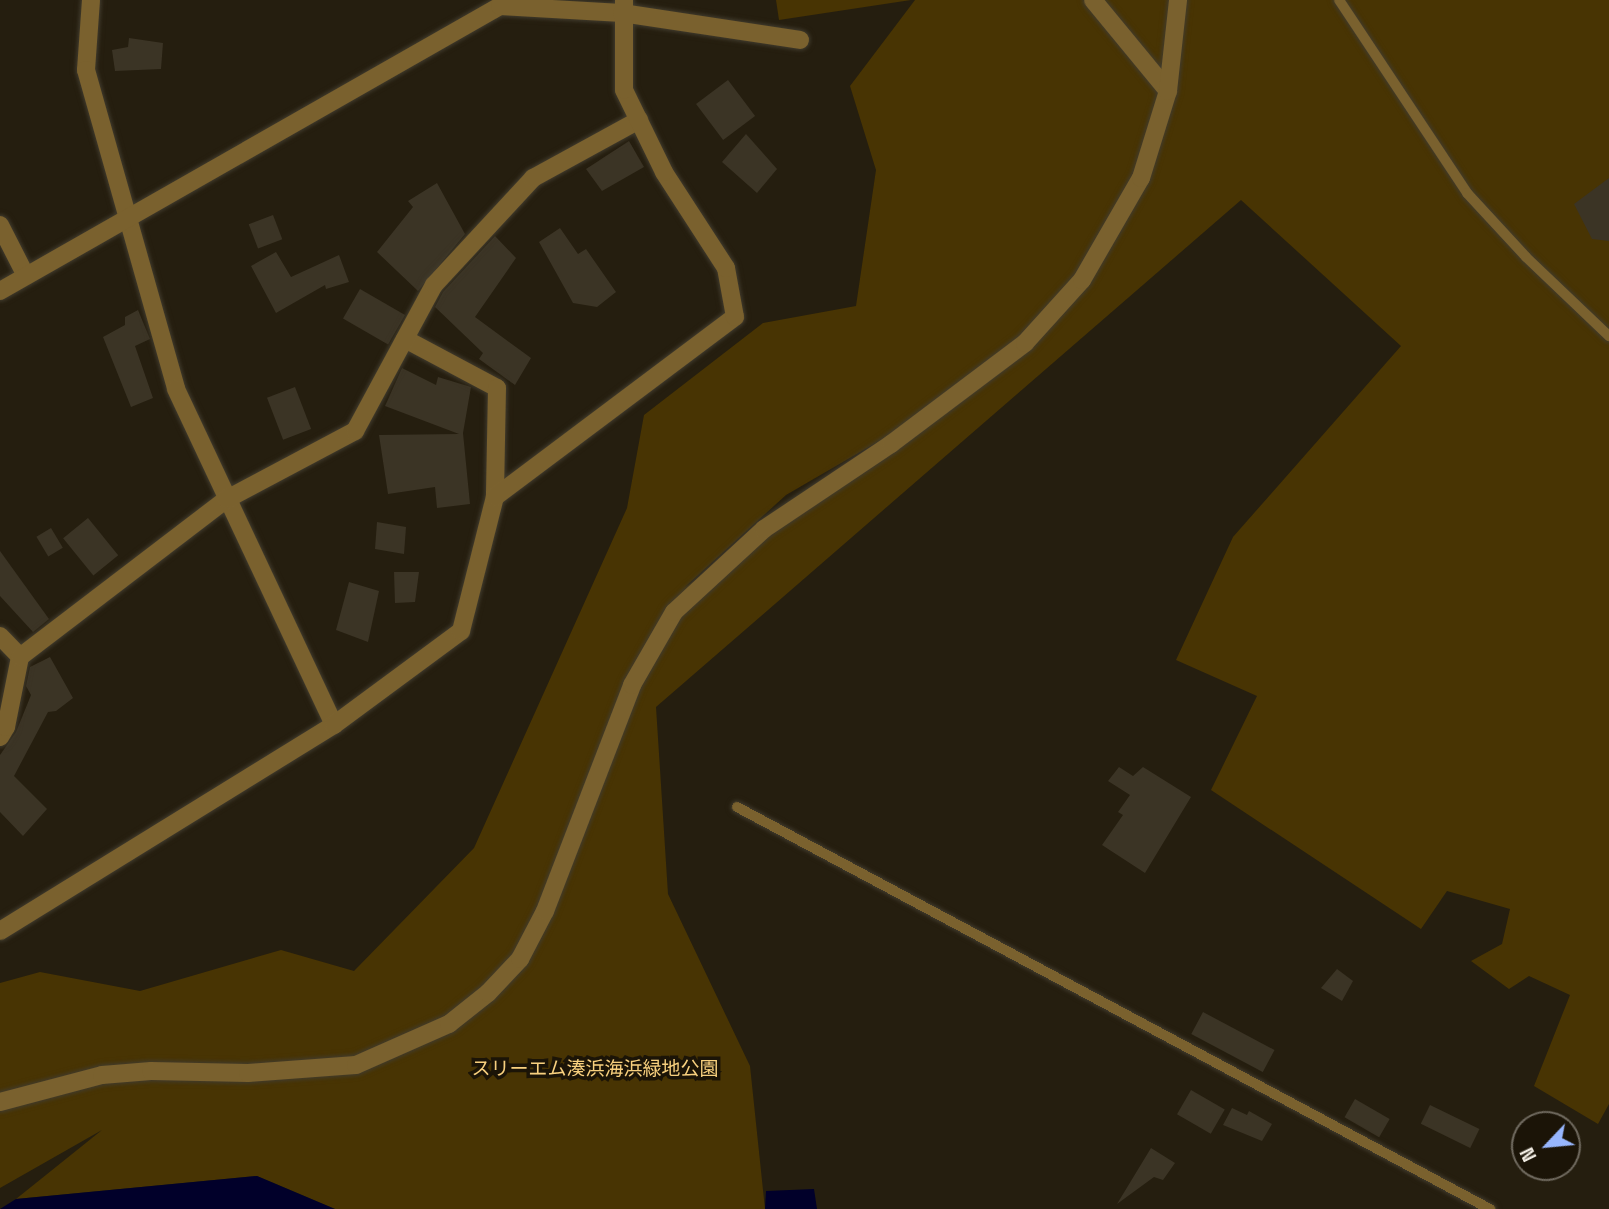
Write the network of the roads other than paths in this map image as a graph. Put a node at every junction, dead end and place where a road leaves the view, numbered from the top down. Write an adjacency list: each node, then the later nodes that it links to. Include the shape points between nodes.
1 (91, 0): 10 (street, via 86,70)
2 (1093, 0): 8 (street)
3 (1178, 0): 8 (street)
4 (1339, 0): 14 (lane, via 1467,193)
5 (500, 3): 6 (street); 10 (street)
6 (623, 6): 7 (street); 9 (street, via 624,90)
7 (800, 40)
8 (1168, 91): 24 (street, via 1141,178 1105,246 1059,308 1025,343 970,386 764,529 674,612 632,685 545,911 520,959 488,993 449,1024 356,1065 102,1076)
9 (639, 120): 15 (street, via 533,178 434,285); 16 (street, via 664,172 726,268 735,317)
10 (126, 219): 12 (street); 17 (street, via 176,389)
11 (0, 225): 12 (street)
12 (26, 276): 13 (street)
13 (0, 291)
14 (1609, 336)
15 (405, 339): 16 (street, via 497,388); 17 (street, via 355,431)
16 (495, 497): 20 (street, via 461,631)
17 (227, 499): 19 (street); 20 (street)
18 (0, 636): 19 (street)
19 (20, 657): 21 (street)
20 (334, 725): 23 (street)
21 (0, 737)
22 (737, 807): 25 (lane)
23 (0, 931)
24 (0, 1102)
25 (1490, 1209)

